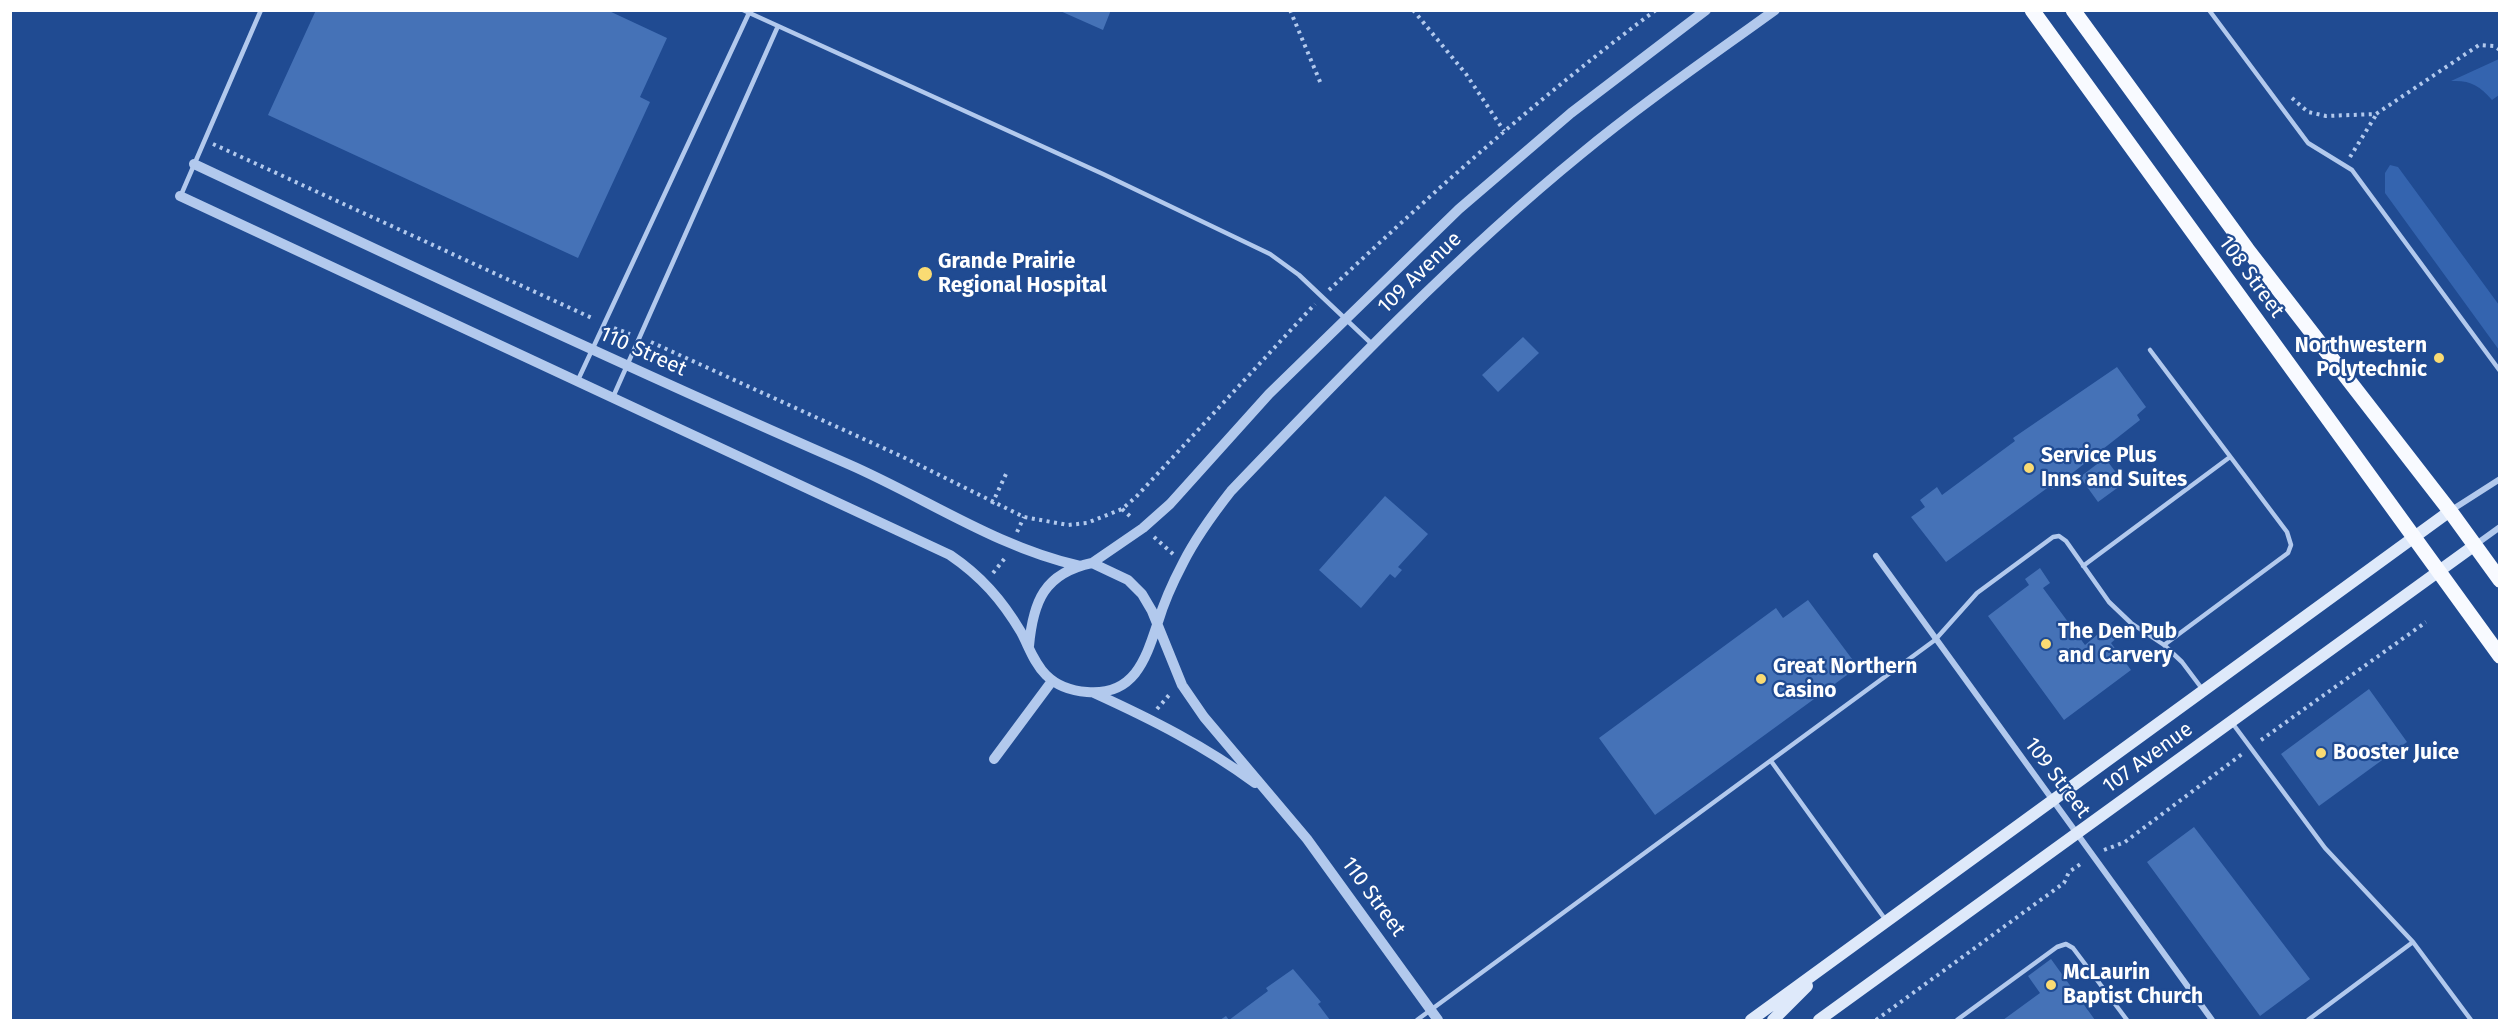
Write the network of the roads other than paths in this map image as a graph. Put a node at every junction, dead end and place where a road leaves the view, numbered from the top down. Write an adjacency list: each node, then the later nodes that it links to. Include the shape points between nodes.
1 (261, 10): 9 (lane)
2 (1706, 10): 11 (street, 109 Avenue, via 1509,166)
3 (1775, 10): 12 (street, 109 Avenue, via 1581,154)
4 (2032, 10): 23 (main road, 108 Street)
5 (2073, 10): 21 (main road, 108 Street, via 2247,249)
6 (2209, 10): 16 (lane, via 2308,143 2352,170)
7 (748, 11): 8 (lane); 14 (lane)
8 (778, 27): 11 (lane, via 1270,254); 15 (lane)
9 (194, 164): 10 (lane); 14 (street, 110 Street)
10 (180, 196): 17 (street)
11 (1344, 318): 12 (lane); 26 (street, 109 Avenue, via 1170,504)
12 (1372, 345): 31 (street, 109 Avenue, via 1231,491 1198,535)
13 (2150, 350): 19 (lane)
14 (592, 351): 15 (street, 110 Street); 17 (lane)
15 (626, 367): 18 (lane); 27 (street, 110 Street, via 891,483 1012,543 1055,561)
16 (2499, 371)
17 (577, 383): 18 (street)
18 (612, 399): 34 (street, via 950,555 997,595)
19 (2230, 456): 28 (lane); 33 (lane, via 2287,532 2291,545 2288,553)
20 (2499, 479): 21 (street)
21 (2450, 512): 23 (main road, 107 Avenue); 24 (main road, 108 Street)
22 (2499, 527): 24 (street, 107 Avenue)
23 (2414, 537): 29 (main road, 108 Street); 37 (main road, 107 Avenue)
24 (2475, 545): 29 (main road, 107 Avenue); 30 (main road, 108 Street)
25 (1876, 556): 32 (street, 109 Street)
26 (1092, 563): 27 (street); 31 (street, via 1128,580 1142,594)
27 (1080, 566): 34 (street, via 1058,577 1043,591 1033,610)
28 (2083, 566): 32 (lane, via 2066,541 2053,537 1977,593); 33 (lane, via 2109,602)
29 (2439, 572): 35 (main road, 108 Street); 39 (main road, 107 Avenue)
30 (2499, 580)
31 (1157, 624): 38 (street, via 1151,648 1139,669 1112,690); 42 (street, 110 Street, via 1182,685 1204,717)
32 (1935, 640): 41 (lane); 43 (street, 109 Street)
33 (2164, 645): 37 (lane)
34 (1029, 646): 36 (street, via 1040,669)
35 (2499, 656)
36 (1052, 681): 38 (street); 40 (street)
37 (2204, 691): 43 (main road, 107 Avenue)
38 (1094, 693): 42 (street, 110 Street, via 1219,757)
39 (2231, 722): 44 (main road, 107 Avenue); 46 (lane, via 2325,848)
40 (994, 759)
41 (1771, 761): 45 (lane); 48 (lane)
42 (1275, 798): 48 (street, 110 Street)
43 (2053, 801): 44 (street, 109 Street); 45 (main road, 107 Avenue)
44 (2077, 833): 49 (main road, 107 Avenue); 56 (street, 109 Street)
45 (1886, 920): 47 (main road, 107 Avenue)
46 (2413, 942): 57 (lane); 58 (lane)
47 (1824, 967): 52 (main road, 107 Avenue); 53 (main road)
48 (1431, 1010): 50 (lane); 51 (street, 110 Street)
49 (1825, 1018)
50 (1417, 1020)
51 (1438, 1020)
52 (1751, 1020)
53 (1773, 1020)
54 (1958, 1020): 55 (lane, via 2057,946 2066,944)
55 (2127, 1020)
56 (2212, 1020)
57 (2308, 1020)
58 (2471, 1020)

